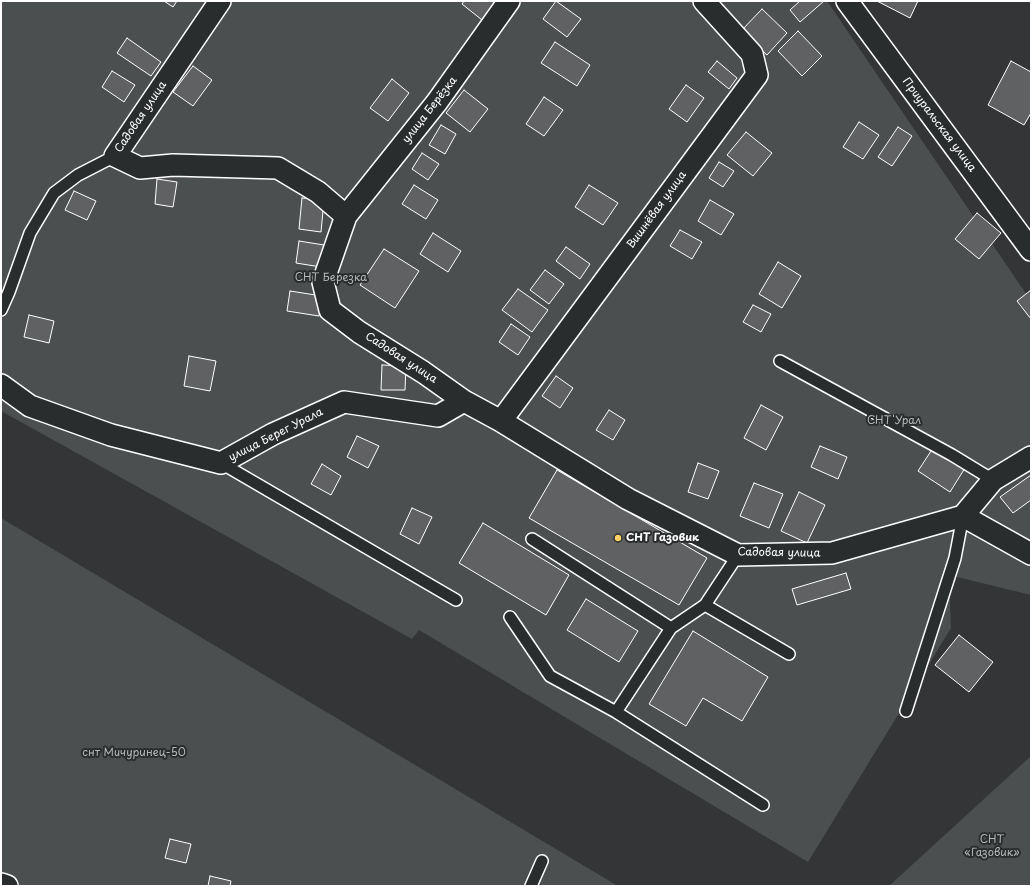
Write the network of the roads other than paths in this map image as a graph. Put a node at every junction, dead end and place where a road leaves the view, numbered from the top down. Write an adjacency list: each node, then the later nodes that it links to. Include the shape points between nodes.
1 (220, 1): 5 (street, Садовая улица)
2 (509, 1): 6 (street, улица Берёзка, via 437,102)
3 (704, 1): 12 (street, Вишнёвая улица, via 752,54 757,75)
4 (847, 1): 7 (street, Приуральская улица)
5 (115, 156): 6 (street, Садовая улица, via 140,168 173,165 278,168 318,192); 8 (lane, via 78,175 54,193 30,233)
6 (346, 216): 11 (street, Садовая улица, via 323,282 330,310)
7 (1031, 250)
8 (1, 310)
9 (780, 361): 15 (lane)
10 (1, 385): 14 (street, улица Берег Урала, via 30,406 110,435)
11 (464, 401): 12 (street, Садовая улица); 14 (street, улица Берег Урала, via 438,416 344,402 272,434)
12 (501, 421): 19 (street, Садовая улица, via 628,499)
13 (1031, 457): 15 (street)
14 (221, 463): 20 (lane)
15 (993, 480): 16 (street)
16 (963, 516): 18 (street); 19 (street, Садовая улица, via 832,553); 25 (lane, via 955,558)
17 (532, 539): 23 (lane)
18 (1031, 554)
19 (738, 555): 21 (lane)
20 (456, 600)
21 (705, 605): 23 (lane); 24 (lane)
22 (510, 617): 26 (lane, via 550,676)
23 (671, 628): 26 (lane)
24 (789, 654)
25 (906, 711)
26 (616, 712): 27 (lane)
27 (763, 805)
28 (542, 861): 31 (lane)
29 (1, 884): 30 (street)
30 (7, 886)
31 (531, 886)

